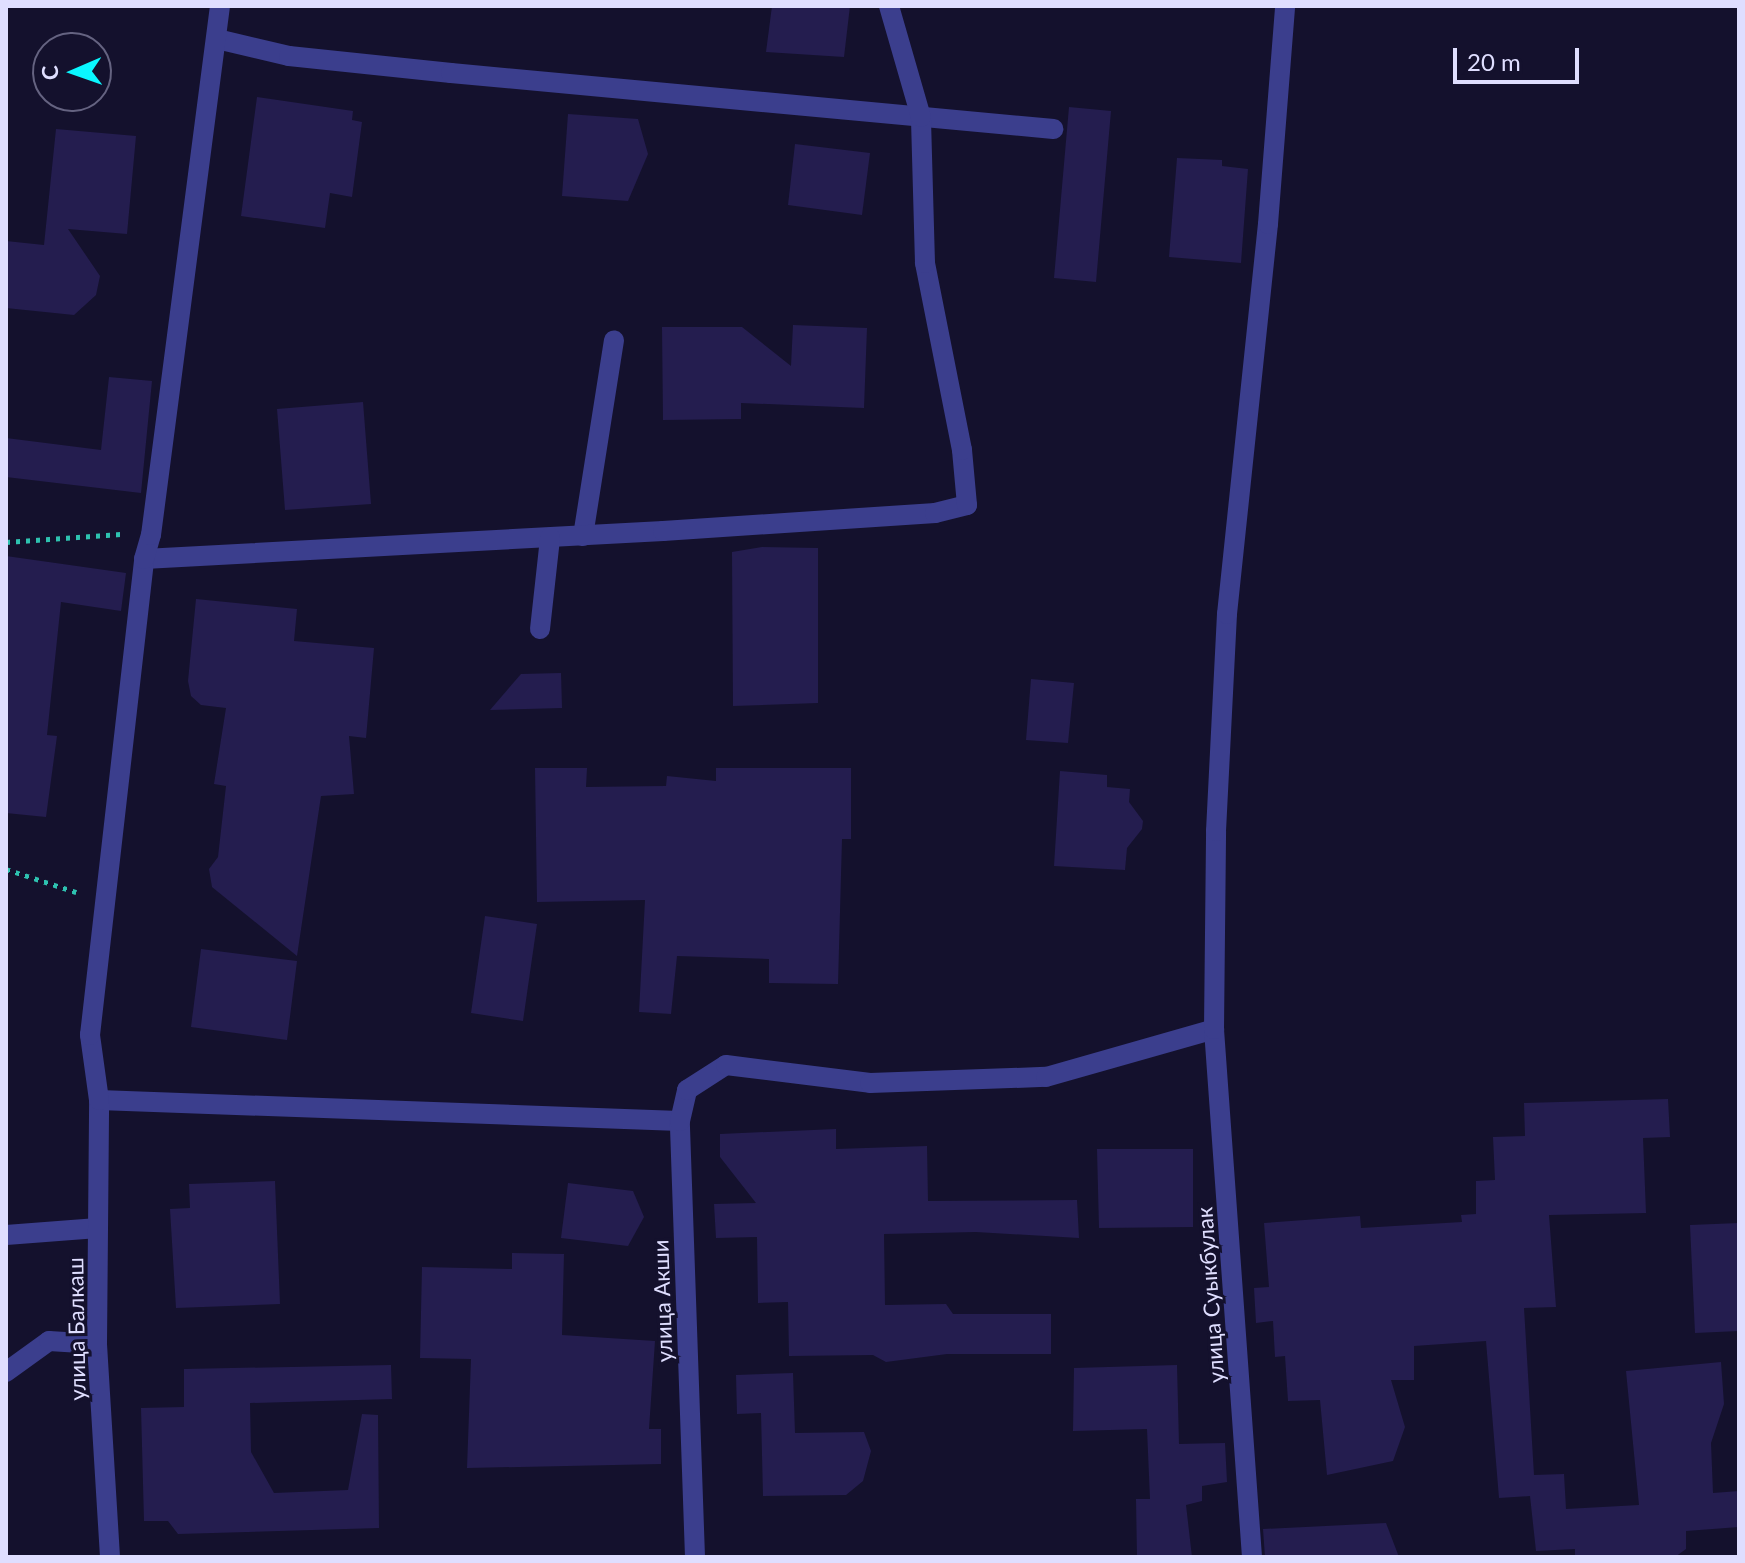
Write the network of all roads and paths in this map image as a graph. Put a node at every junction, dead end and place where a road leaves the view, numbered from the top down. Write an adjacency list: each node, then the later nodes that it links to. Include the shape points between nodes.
1 (220, 6): 4 (street, улица Балкаш)
2 (889, 6): 5 (street)
3 (1285, 6): 16 (street, улица Суыкбулак, via 1227,614 1216,831)
4 (217, 39): 5 (street, via 289,56); 8 (street, улица Балкаш)
5 (921, 117): 6 (street); 9 (street, via 925,263 962,450 967,505 935,513)
6 (1053, 129)
7 (614, 340): 9 (street)
8 (151, 535): 11 (path); 12 (street, улица Балкаш)
9 (583, 536): 10 (street)
10 (550, 538): 12 (street); 13 (street)
11 (6, 542)
12 (144, 559): 15 (street, улица Балкаш)
13 (540, 629)
14 (6, 869): 15 (path)
15 (104, 902): 17 (street, улица Балкаш, via 90,1035)
16 (1214, 1029): 18 (street, улица Акши, via 1046,1077 870,1083 726,1065 687,1090); 25 (street, улица Суыкбулак)
17 (99, 1100): 18 (street); 19 (street, улица Балкаш)
18 (680, 1121): 24 (street, улица Акши)
19 (98, 1228): 20 (street); 21 (street, улица Балкаш)
20 (6, 1235)
21 (97, 1344): 22 (street, via 49,1341); 23 (street, улица Балкаш)
22 (6, 1372)
23 (110, 1557)
24 (695, 1557)
25 (1252, 1557)

